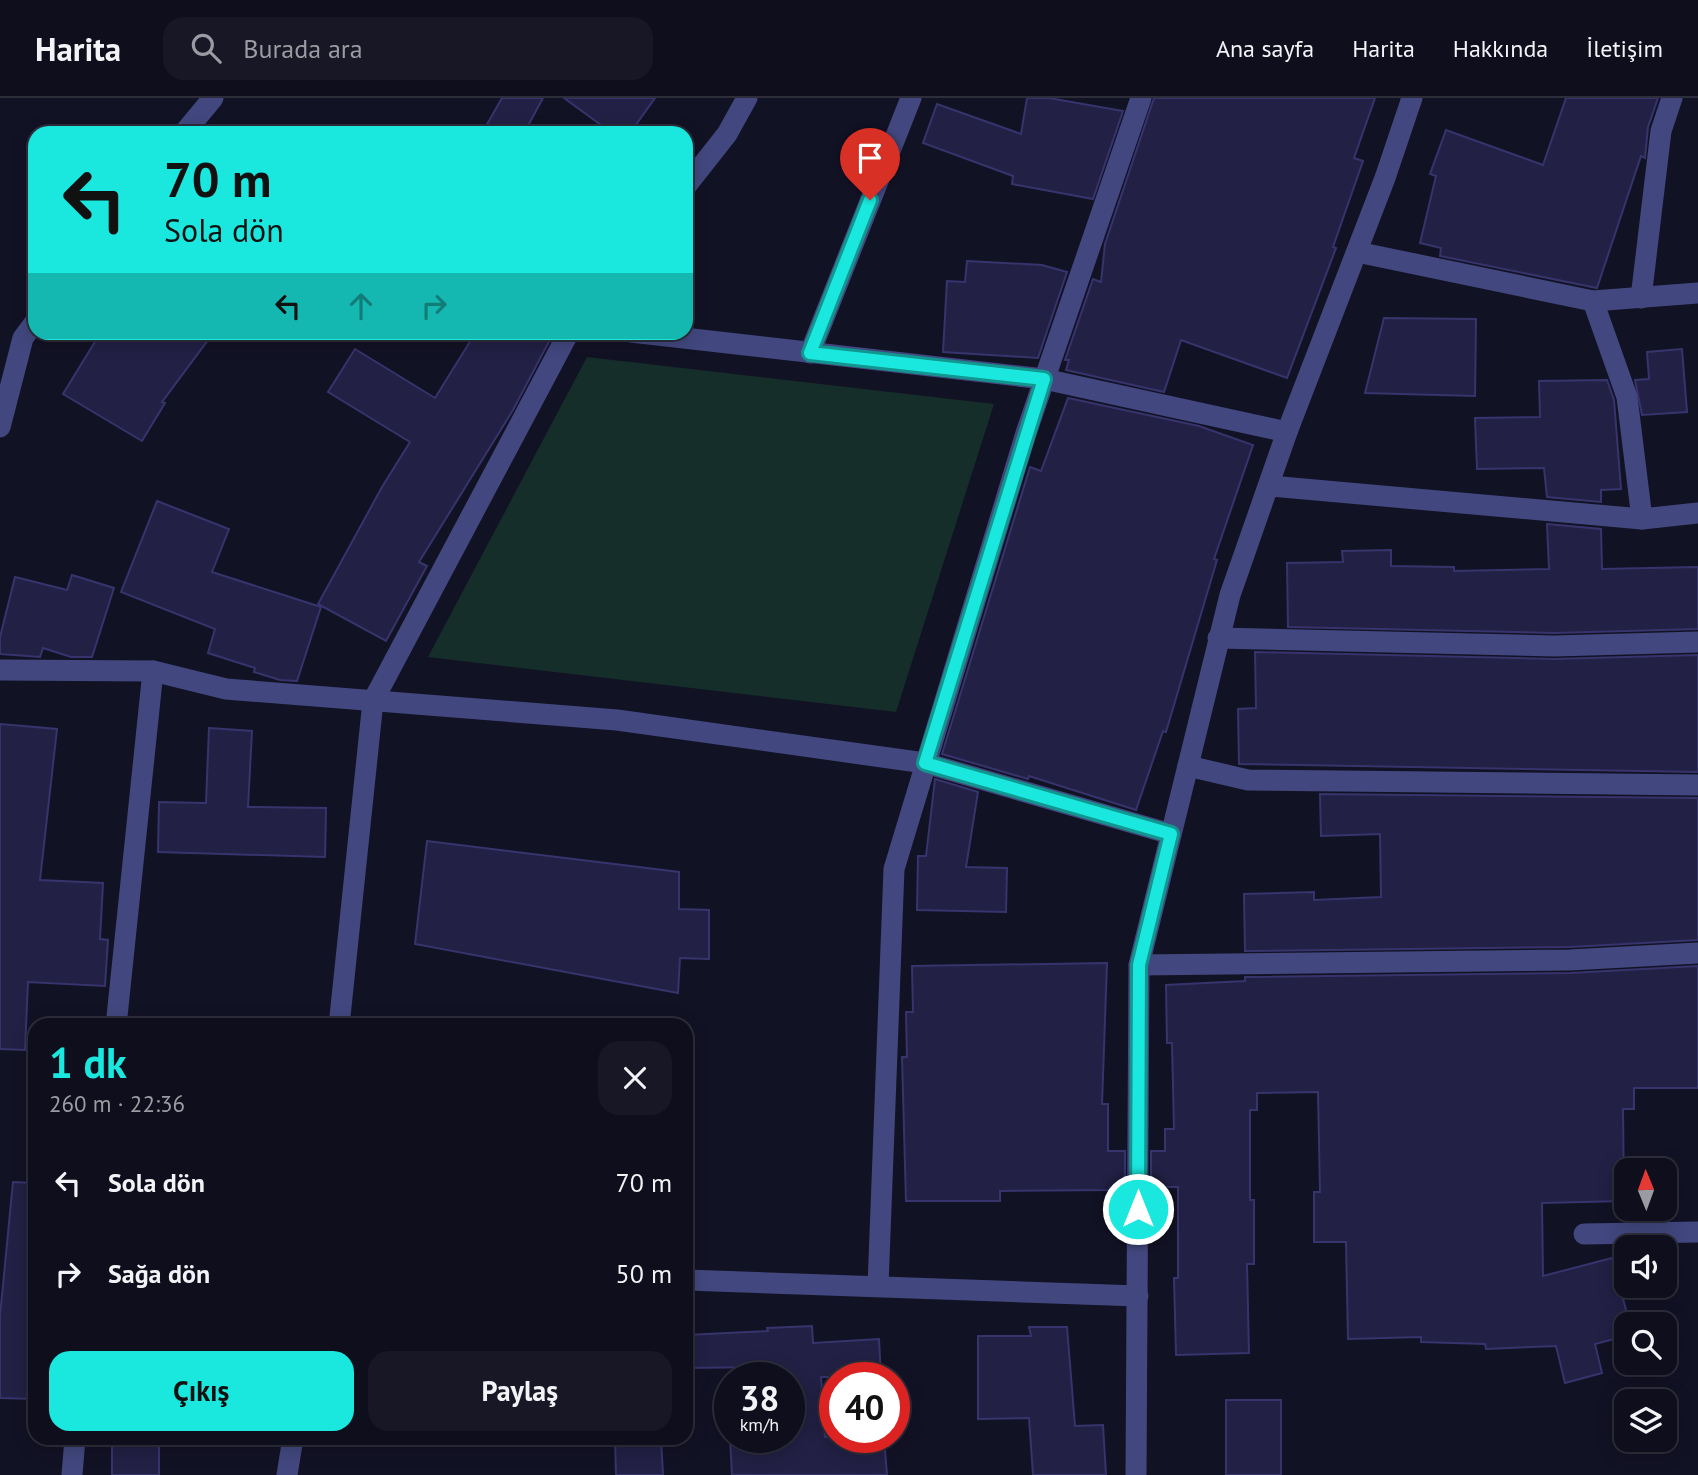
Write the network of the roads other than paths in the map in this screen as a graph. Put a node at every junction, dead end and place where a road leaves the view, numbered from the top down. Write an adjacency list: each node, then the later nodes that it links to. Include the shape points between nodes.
1 (213, 98): 7 (street)
2 (747, 98): 8 (street, via 727,134)
3 (911, 98): 16 (street)
4 (1142, 98): 17 (street)
5 (1412, 98): 9 (street)
6 (1672, 98): 11 (street, via 1661,131)
7 (190, 126)
8 (693, 177)
9 (1357, 252): 12 (street); 19 (street)
10 (1698, 293): 11 (street)
11 (1641, 298): 12 (street)
12 (1593, 300): 22 (street, via 1627,397)
13 (28, 331): 18 (street)
14 (693, 339): 16 (street)
15 (565, 340): 27 (street)
16 (810, 353): 17 (street)
17 (1044, 379): 19 (street); 28 (street)
18 (0, 427)
19 (1287, 432): 20 (street)
20 (1270, 486): 22 (street); 23 (street)
21 (1698, 513): 22 (street)
22 (1642, 519)
23 (1218, 638): 24 (street, via 1554,646); 29 (street)
24 (1698, 642)
25 (0, 670): 26 (street)
26 (153, 671): 27 (street, via 226,689); 34 (street)
27 (373, 701): 28 (street, via 617,720); 35 (street)
28 (925, 763): 31 (street); 39 (street, via 894,869)
29 (1188, 766): 30 (street, via 1248,779); 31 (street)
30 (1698, 785)
31 (1171, 834): 33 (street)
32 (1698, 953): 33 (street, via 1570,960)
33 (1139, 965): 40 (street)
34 (117, 1018)
35 (340, 1018)
36 (1698, 1232): 37 (street)
37 (1584, 1234)
38 (693, 1280): 39 (street)
39 (878, 1286): 40 (street)
40 (1138, 1296): 45 (street)
41 (74, 1445): 43 (street)
42 (292, 1445): 44 (street)
43 (72, 1475)
44 (287, 1475)
45 (1136, 1475)

